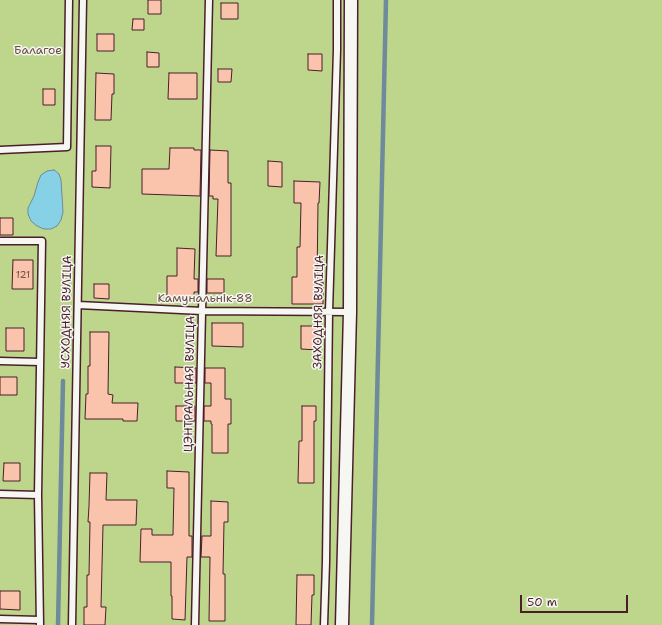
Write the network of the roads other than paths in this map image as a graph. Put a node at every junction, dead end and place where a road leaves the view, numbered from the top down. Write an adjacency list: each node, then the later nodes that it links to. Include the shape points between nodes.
1 (69, 0): 6 (lane, via 67,147)
2 (83, 0): 8 (lane, УСХОДНЯЯ ВУЛІЦА)
3 (209, 0): 9 (lane, ЦЭНТРАЛЬНАЯ ВУЛІЦА)
4 (337, 0): 10 (lane, ЗАХОДНЯЯ ВУЛІЦА)
5 (352, 0): 11 (street)
6 (0, 150)
7 (0, 241): 13 (lane, via 42,241)
8 (78, 305): 9 (lane); 18 (lane, УСХОДНЯЯ ВУЛІЦА)
9 (202, 311): 10 (lane); 19 (lane, ЦЭНТРАЛЬНАЯ ВУЛІЦА)
10 (330, 312): 11 (lane); 20 (lane, ЗАХОДНЯЯ ВУЛІЦА)
11 (350, 312): 21 (street)
12 (0, 362): 13 (lane)
13 (40, 362): 15 (lane)
14 (0, 494): 15 (lane)
15 (38, 495): 17 (lane)
16 (0, 619): 17 (lane)
17 (40, 622)
18 (72, 625)
19 (195, 625)
20 (324, 625)
21 (342, 625)

